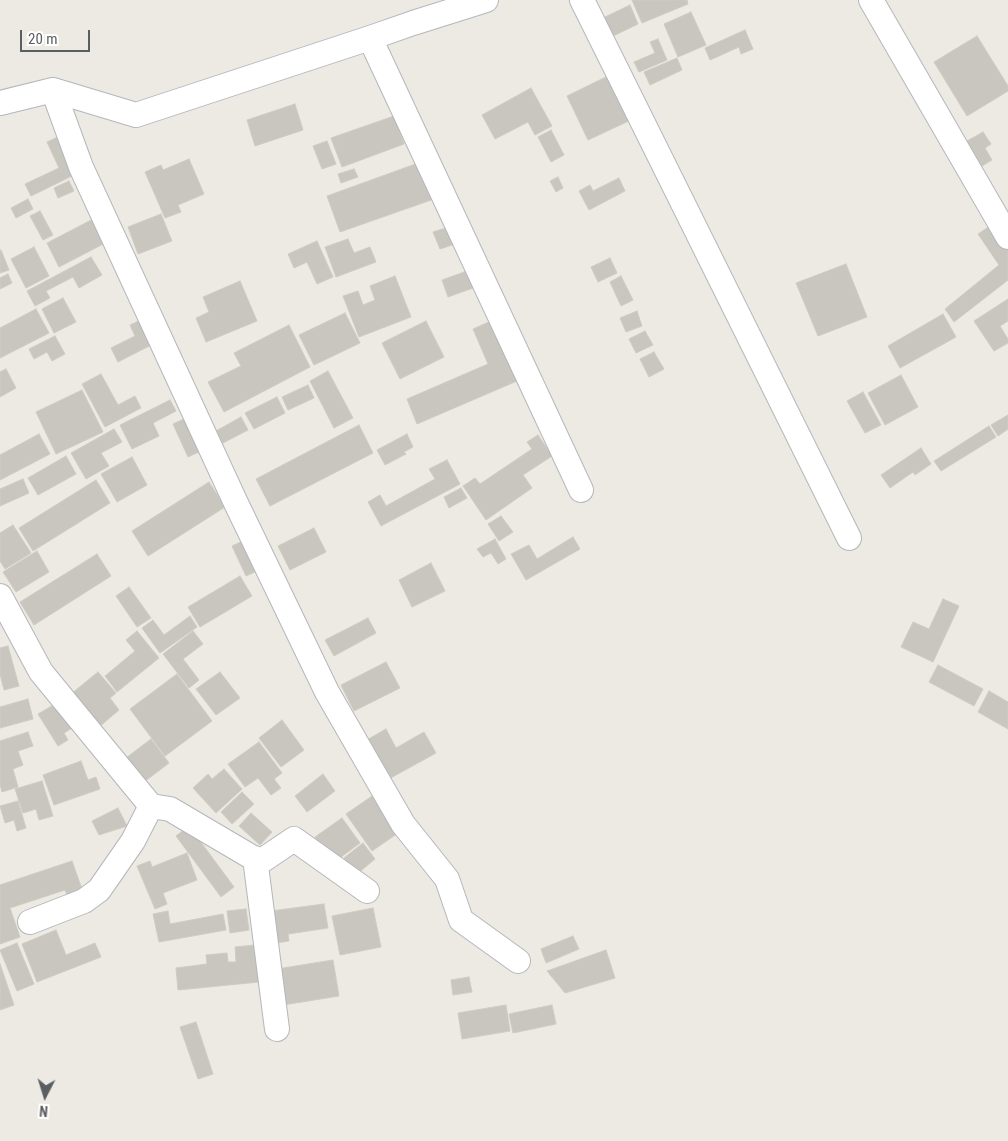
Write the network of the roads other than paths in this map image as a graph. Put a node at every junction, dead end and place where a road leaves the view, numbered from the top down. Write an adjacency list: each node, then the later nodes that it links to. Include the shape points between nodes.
1 (486, 0): 4 (street)
2 (582, 0): 10 (street)
3 (871, 0): 8 (street)
4 (428, 9): 5 (street)
5 (370, 38): 6 (street, via 136,114); 9 (street)
6 (53, 90): 7 (street); 16 (street, via 81,167 327,692 403,824 447,879 461,920)
7 (0, 102)
8 (1008, 237)
9 (581, 490)
10 (849, 538)
11 (0, 596): 12 (street, via 41,672)
12 (151, 806): 13 (street, via 170,809); 15 (street, via 133,841 99,890 84,901)
13 (255, 858): 14 (street, via 260,862 294,839); 17 (street)
14 (367, 891)
15 (30, 922)
16 (518, 961)
17 (277, 1029)

